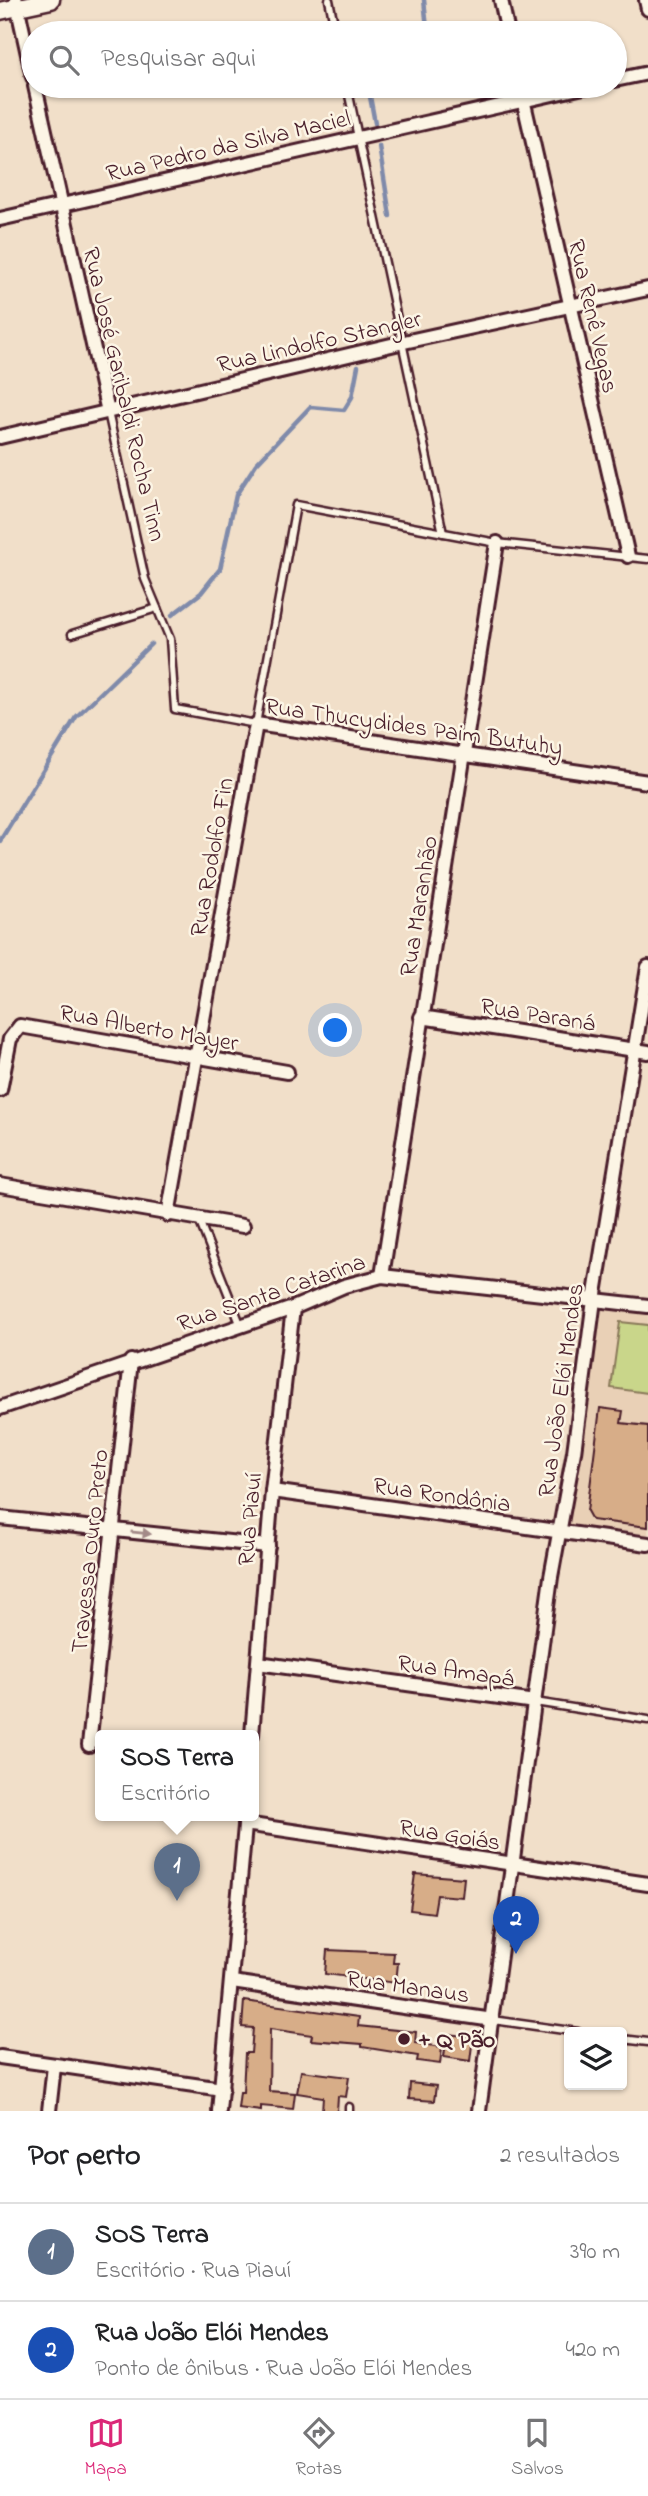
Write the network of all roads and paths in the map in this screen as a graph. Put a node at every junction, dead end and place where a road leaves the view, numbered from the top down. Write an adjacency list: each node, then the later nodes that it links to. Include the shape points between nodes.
1 (51, 0): 5 (street)
2 (329, 0): 8 (lane)
3 (501, 0): 9 (street)
4 (646, 0): 6 (street)
5 (17, 4): 7 (street); 10 (street)
6 (648, 9)
7 (0, 11)
8 (333, 21)
9 (505, 21)
10 (21, 22)
11 (648, 73): 12 (street)
12 (627, 77)
13 (38, 98): 18 (street, Rua José Garibaldi Rocha Tinn)
14 (350, 98): 17 (lane)
15 (533, 98): 16 (street, Rua Pedro da Silva Maciel)
16 (524, 100): 17 (street, Rua Pedro da Silva Maciel); 21 (street, Rua Renê Vegas)
17 (358, 137): 18 (street, Rua Pedro da Silva Maciel); 22 (lane)
18 (62, 205): 19 (street, Rua Pedro da Silva Maciel); 23 (street, Rua José Garibaldi Rocha Tinn)
19 (0, 219)
20 (648, 289): 21 (street, Rua Lindolfo Stangler)
21 (570, 306): 22 (street, Rua Lindolfo Stangler); 27 (street, Rua Renê Vegas)
22 (404, 342): 23 (street, Rua Lindolfo Stangler); 25 (lane)
23 (108, 412): 24 (street, Rua Lindolfo Stangler); 29 (lane, Rua José Garibaldi Rocha Tinn, via 145,579)
24 (0, 437)
25 (443, 533): 26 (lane); 32 (lane, Rua Rodolfo Fin, via 296,505)
26 (497, 543): 27 (lane); 33 (street, Rua Maranhão)
27 (628, 556): 28 (lane)
28 (648, 559)
29 (157, 608): 30 (lane); 31 (lane, Rua José Garibaldi Rocha Tinn, via 170,639)
30 (72, 634)
31 (174, 709): 32 (lane, Rua Thucydides Paim Butuhy)
32 (256, 724): 33 (street, Rua Thucydides Paim Butuhy); 38 (street, Rua Rodolfo Fin)
33 (463, 753): 34 (street, Rua Thucydides Paim Butuhy); 36 (street, Rua Maranhão)
34 (648, 782)
35 (648, 967): 37 (street, Rua João Elói Mendes)
36 (421, 1017): 37 (street, Rua Paraná); 45 (street, Rua Maranhão)
37 (642, 1051): 46 (street, Rua João Elói Mendes)
38 (197, 1057): 39 (street, Rua Alberto Mayer); 40 (street, Rua Alberto Mayer, via 20,1026 10,1039); 42 (street, Rua Rodolfo Fin)
39 (287, 1072)
40 (0, 1090)
41 (0, 1185): 42 (street)
42 (168, 1215): 43 (street)
43 (199, 1220): 44 (street); 49 (lane)
44 (243, 1226)
45 (382, 1276): 46 (street, Rua Santa Catarina); 48 (street, Rua Santa Catarina)
46 (594, 1300): 47 (street, Rua Santa Catarina); 55 (street, Rua João Elói Mendes)
47 (648, 1306)
48 (293, 1308): 49 (street, Rua Santa Catarina); 52 (street, Rua Piauí)
49 (241, 1326): 50 (street, Rua Santa Catarina)
50 (131, 1362): 51 (street, Rua Santa Catarina); 54 (street, Travessa Ouro Preto)
51 (0, 1408)
52 (272, 1491): 55 (street, Rua Rondônia); 57 (street, Rua Piauí)
53 (0, 1518): 54 (street)
54 (112, 1530): 57 (street, one-way to 57); 62 (street, Travessa Ouro Preto)
55 (559, 1531): 56 (street, Rua Rondônia); 59 (street, Rua João Elói Mendes)
56 (648, 1544)
57 (268, 1546): 58 (street, Rua Piauí)
58 (258, 1663): 59 (street, Rua Amapá); 61 (street, Rua Piauí)
59 (536, 1702): 60 (lane, Rua Amapá); 65 (street, Rua João Elói Mendes)
60 (648, 1720)
61 (252, 1730)
62 (89, 1745)
63 (246, 1821): 67 (street)
64 (252, 1821): 65 (street, Rua Goiás)
65 (511, 1865): 66 (street, Rua Goiás); 68 (street, Rua João Elói Mendes)
66 (648, 1884)
67 (232, 1982): 68 (street, Rua Manaus); 74 (street)
68 (493, 2020): 69 (lane, Rua Manaus); 77 (street, Rua João Elói Mendes)
69 (564, 2030)
70 (627, 2040): 71 (lane)
71 (648, 2042)
72 (0, 2057): 73 (street)
73 (54, 2066): 74 (street); 75 (street)
74 (222, 2089): 76 (street)
75 (50, 2111)
76 (219, 2111)
77 (479, 2111)

